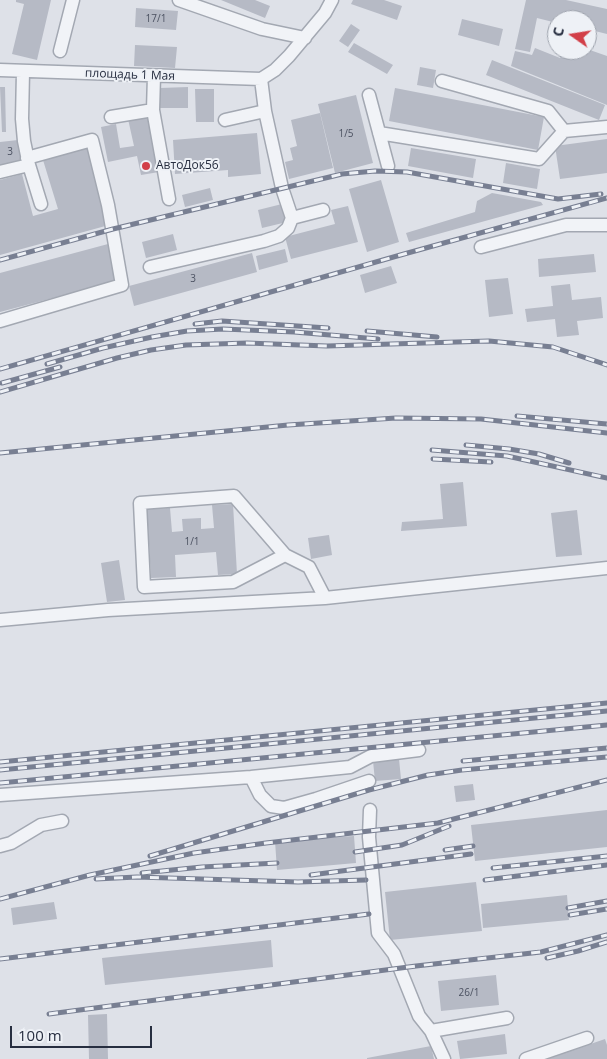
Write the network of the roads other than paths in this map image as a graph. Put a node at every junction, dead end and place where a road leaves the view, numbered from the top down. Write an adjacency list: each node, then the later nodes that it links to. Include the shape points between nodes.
1 (74, 0): 5 (street)
2 (179, 0): 4 (street, via 262,28)
3 (332, 0): 4 (street)
4 (305, 38): 9 (street, via 275,70)
5 (60, 51)
6 (0, 70): 7 (street, площадь 1 Мая)
7 (23, 72): 8 (street, площадь 1 Мая); 19 (street, via 22,119)
8 (154, 76): 9 (street, площадь 1 Мая); 12 (street)
9 (261, 78): 13 (street)
10 (442, 81): 17 (street, via 548,111)
11 (369, 95): 18 (street)
12 (153, 110): 14 (street); 22 (street)
13 (265, 111): 15 (street); 25 (street)
14 (111, 117)
15 (225, 120)
16 (607, 126): 17 (street)
17 (564, 131): 18 (street, via 539,159)
18 (379, 133): 20 (street)
19 (28, 161): 21 (street); 23 (street); 29 (street, via 92,140 122,285)
20 (388, 166)
21 (0, 172)
22 (169, 199)
23 (41, 204)
24 (323, 210): 25 (street)
25 (292, 218): 28 (street, via 288,228 279,236)
26 (607, 225): 27 (street, via 566,225)
27 (481, 247)
28 (150, 267)
29 (0, 321)
30 (285, 555): 30 (street, via 234,496 140,503 144,587 233,582); 32 (street, via 309,567)
31 (607, 568): 32 (street)
32 (325, 598): 33 (street, via 108,610)
33 (0, 620)
34 (419, 750): 35 (street, via 371,756 350,767)
35 (251, 778): 36 (street, via 271,806 284,808); 37 (street)
36 (369, 781)
37 (0, 795)
38 (370, 810): 42 (street, via 369,837 378,933 394,954 419,1016)
39 (62, 821): 40 (street, via 41,825)
40 (0, 846)
41 (507, 1018): 42 (street)
42 (431, 1031): 44 (street)
43 (587, 1038): 45 (street)
44 (444, 1059)
45 (526, 1059)

